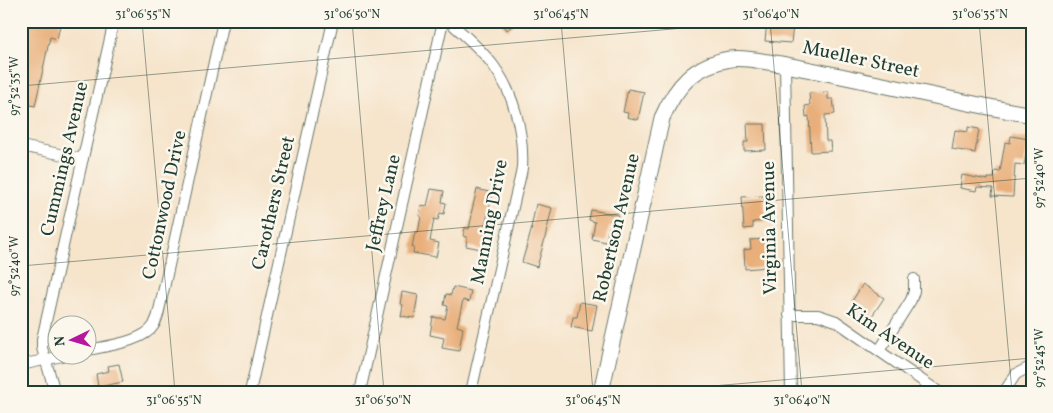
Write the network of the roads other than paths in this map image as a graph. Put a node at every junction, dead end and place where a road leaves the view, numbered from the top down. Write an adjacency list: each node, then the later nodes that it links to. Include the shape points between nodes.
1 (114, 21): 10 (street, Cummings Avenue)
2 (223, 21): 13 (street, Cottonwood Drive, via 154,325 143,335)
3 (333, 21): 20 (street, Carothers Street)
4 (443, 21): 21 (street, Jeffrey Lane)
5 (449, 21): 22 (street, Manning Drive, via 494,65 515,107 520,133 522,168)
6 (785, 64): 7 (street, Mueller Street, via 731,59 706,66); 8 (street, Mueller Street); 12 (street, Virginia Avenue)
7 (686, 80): 23 (street, Robertson Avenue, via 662,118)
8 (1032, 115)
9 (21, 146): 10 (street)
10 (83, 159): 16 (street, Cummings Avenue, via 42,339)
11 (914, 279): 14 (street, via 911,300)
12 (789, 315): 14 (street, Kim Avenue, via 829,318); 24 (street, Virginia Avenue)
13 (98, 347)
14 (878, 351): 25 (street, Kim Avenue)
15 (48, 359): 16 (street)
16 (45, 360): 17 (street); 19 (street, Cummings Avenue)
17 (21, 365)
18 (1032, 366): 26 (street, via 1016,374)
19 (55, 392)
20 (250, 392)
21 (360, 392)
22 (471, 392)
23 (602, 392)
24 (791, 392)
25 (939, 392)
26 (1004, 392)

